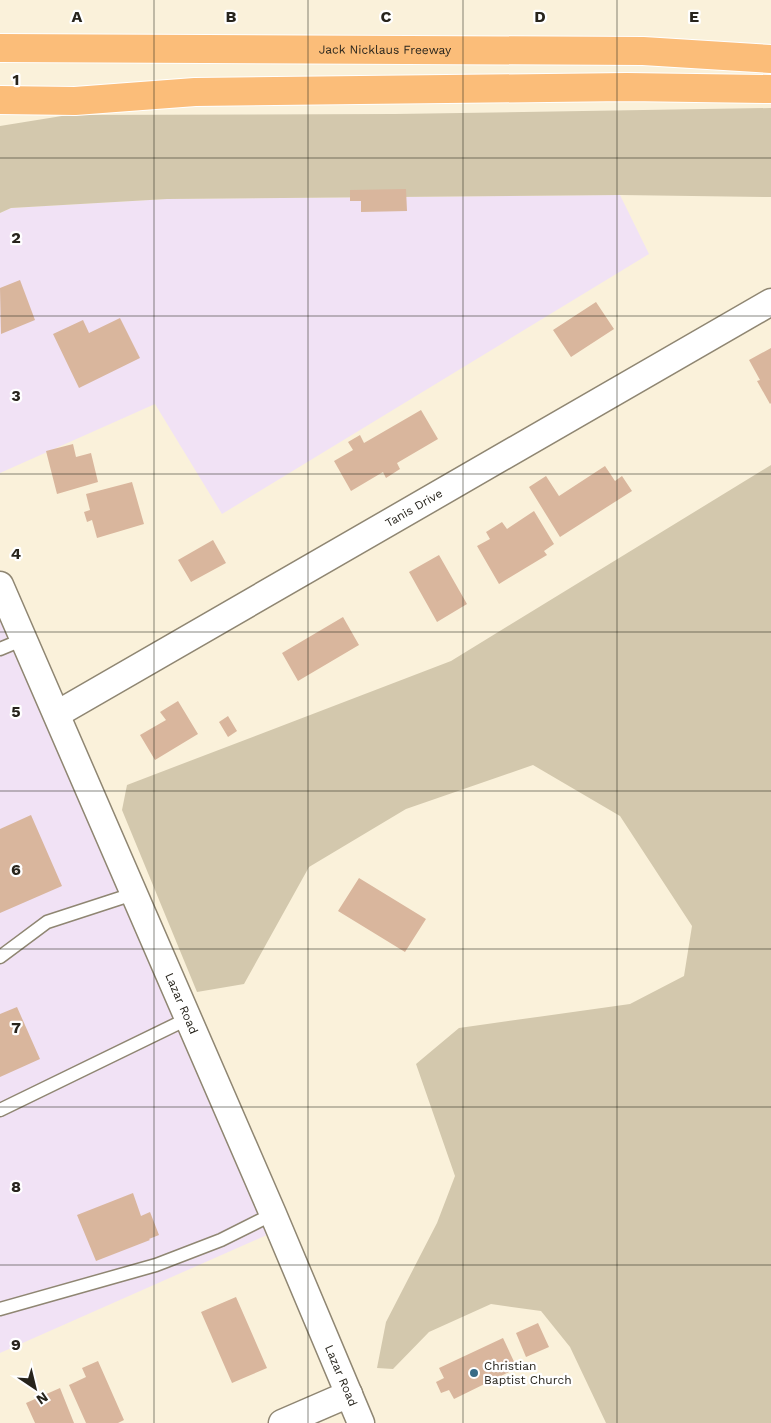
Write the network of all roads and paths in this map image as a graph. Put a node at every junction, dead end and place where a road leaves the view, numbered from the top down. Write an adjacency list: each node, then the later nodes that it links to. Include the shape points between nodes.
1 (0, 48): 2 (highway, Jack Nicklaus Freeway, via 643,51)
2 (771, 59)
3 (771, 89): 5 (highway, via 627,87 195,92)
4 (0, 100): 5 (highway)
5 (75, 101): 6 (highway)
6 (0, 114)
7 (771, 302): 11 (street, Tanis Drive)
8 (0, 585): 9 (street, Lazar Road)
9 (24, 639): 10 (lane); 11 (street, Lazar Road)
10 (0, 649)
11 (57, 714): 12 (street, Lazar Road)
12 (133, 894): 13 (lane, via 47,922); 14 (street, Lazar Road)
13 (0, 957)
14 (187, 1018): 15 (lane); 16 (street, Lazar Road)
15 (0, 1110)
16 (273, 1214): 17 (lane, via 221,1240 156,1265); 18 (street, Lazar Road)
17 (0, 1309)
18 (349, 1394): 19 (street); 20 (street, Lazar Road)
19 (282, 1423)
20 (361, 1423)

